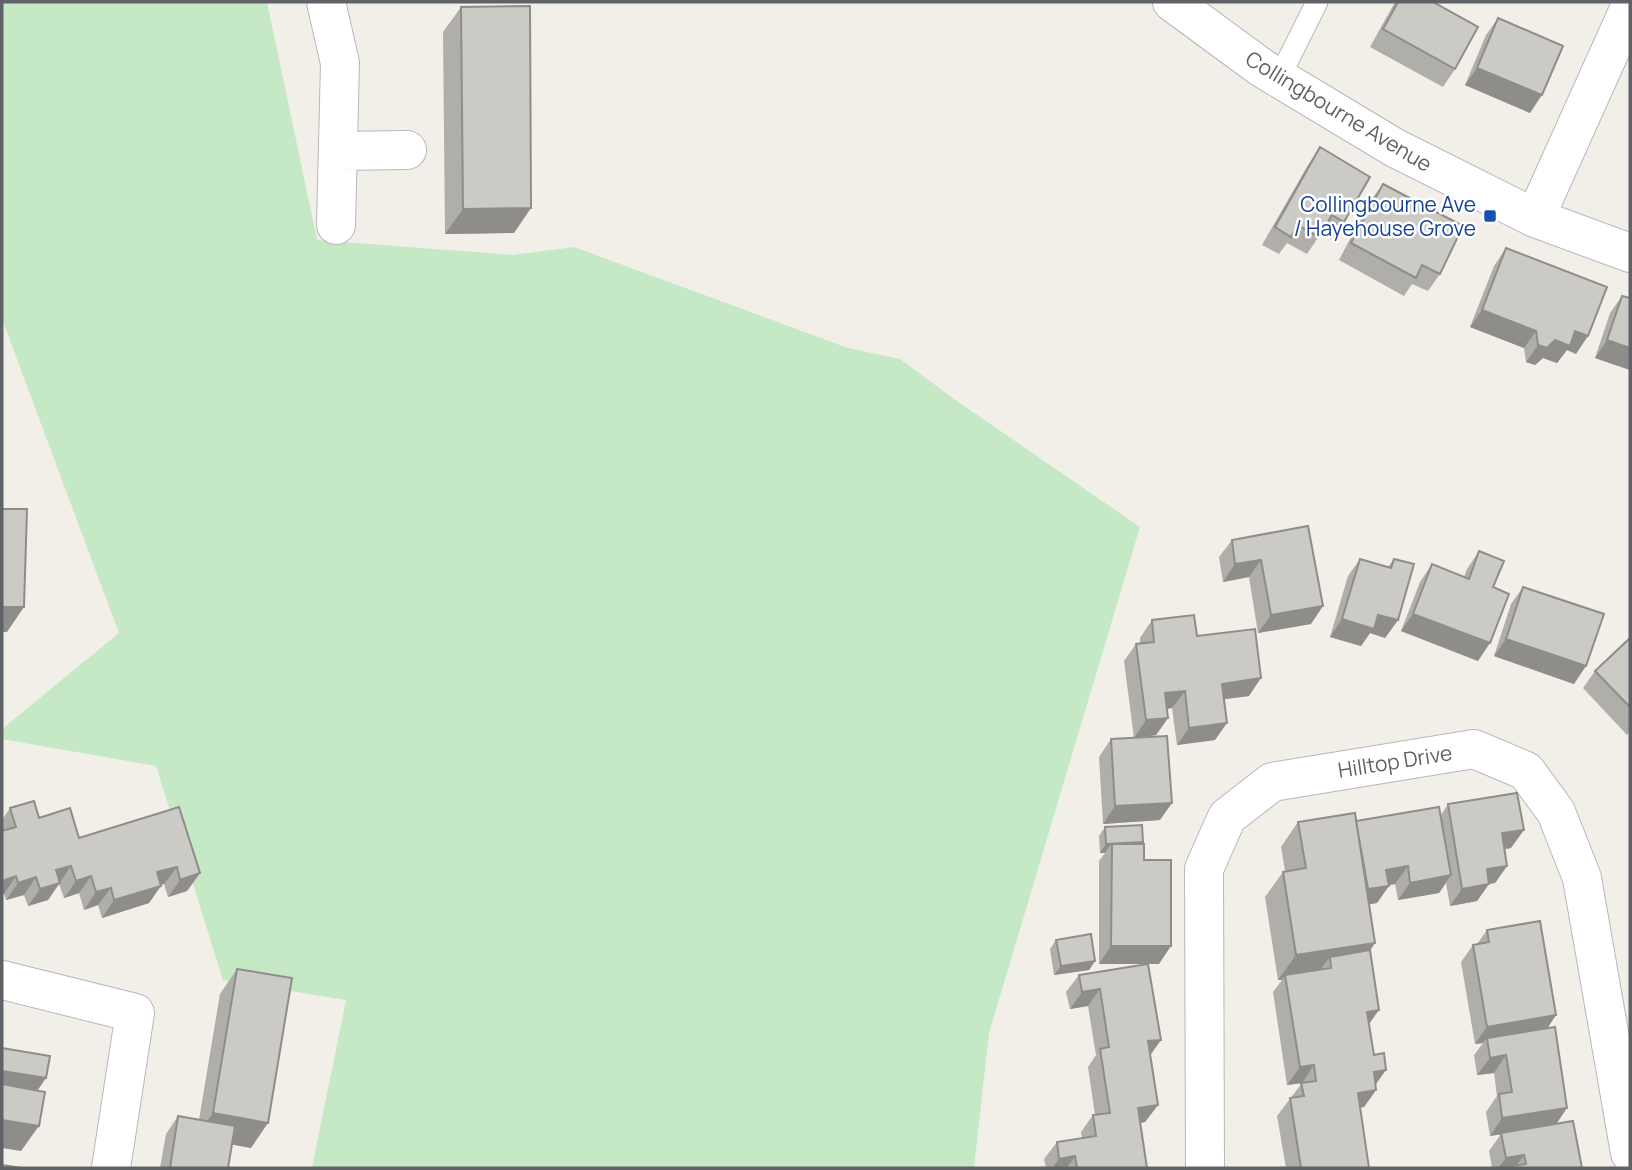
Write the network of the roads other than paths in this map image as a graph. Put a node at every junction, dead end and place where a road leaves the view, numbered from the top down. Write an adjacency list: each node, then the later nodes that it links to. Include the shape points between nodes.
1 (326, 2): 7 (street, via 341,63)
2 (1172, 2): 5 (street, Collingbourne Avenue)
3 (1317, 2): 5 (lane)
4 (1630, 8): 8 (street)
5 (1279, 79): 8 (street, Collingbourne Avenue, via 1395,148)
6 (407, 149): 7 (street)
7 (340, 151): 9 (street)
8 (1535, 218): 10 (street, Collingbourne Avenue)
9 (336, 225)
10 (1630, 253)
11 (2, 980): 13 (street, via 135,1013)
12 (1630, 1153): 14 (street, Hilltop Drive, via 1578,867 1556,812 1526,771 1474,748 1272,782 1227,817 1205,869)
13 (111, 1168)
14 (1206, 1168)

